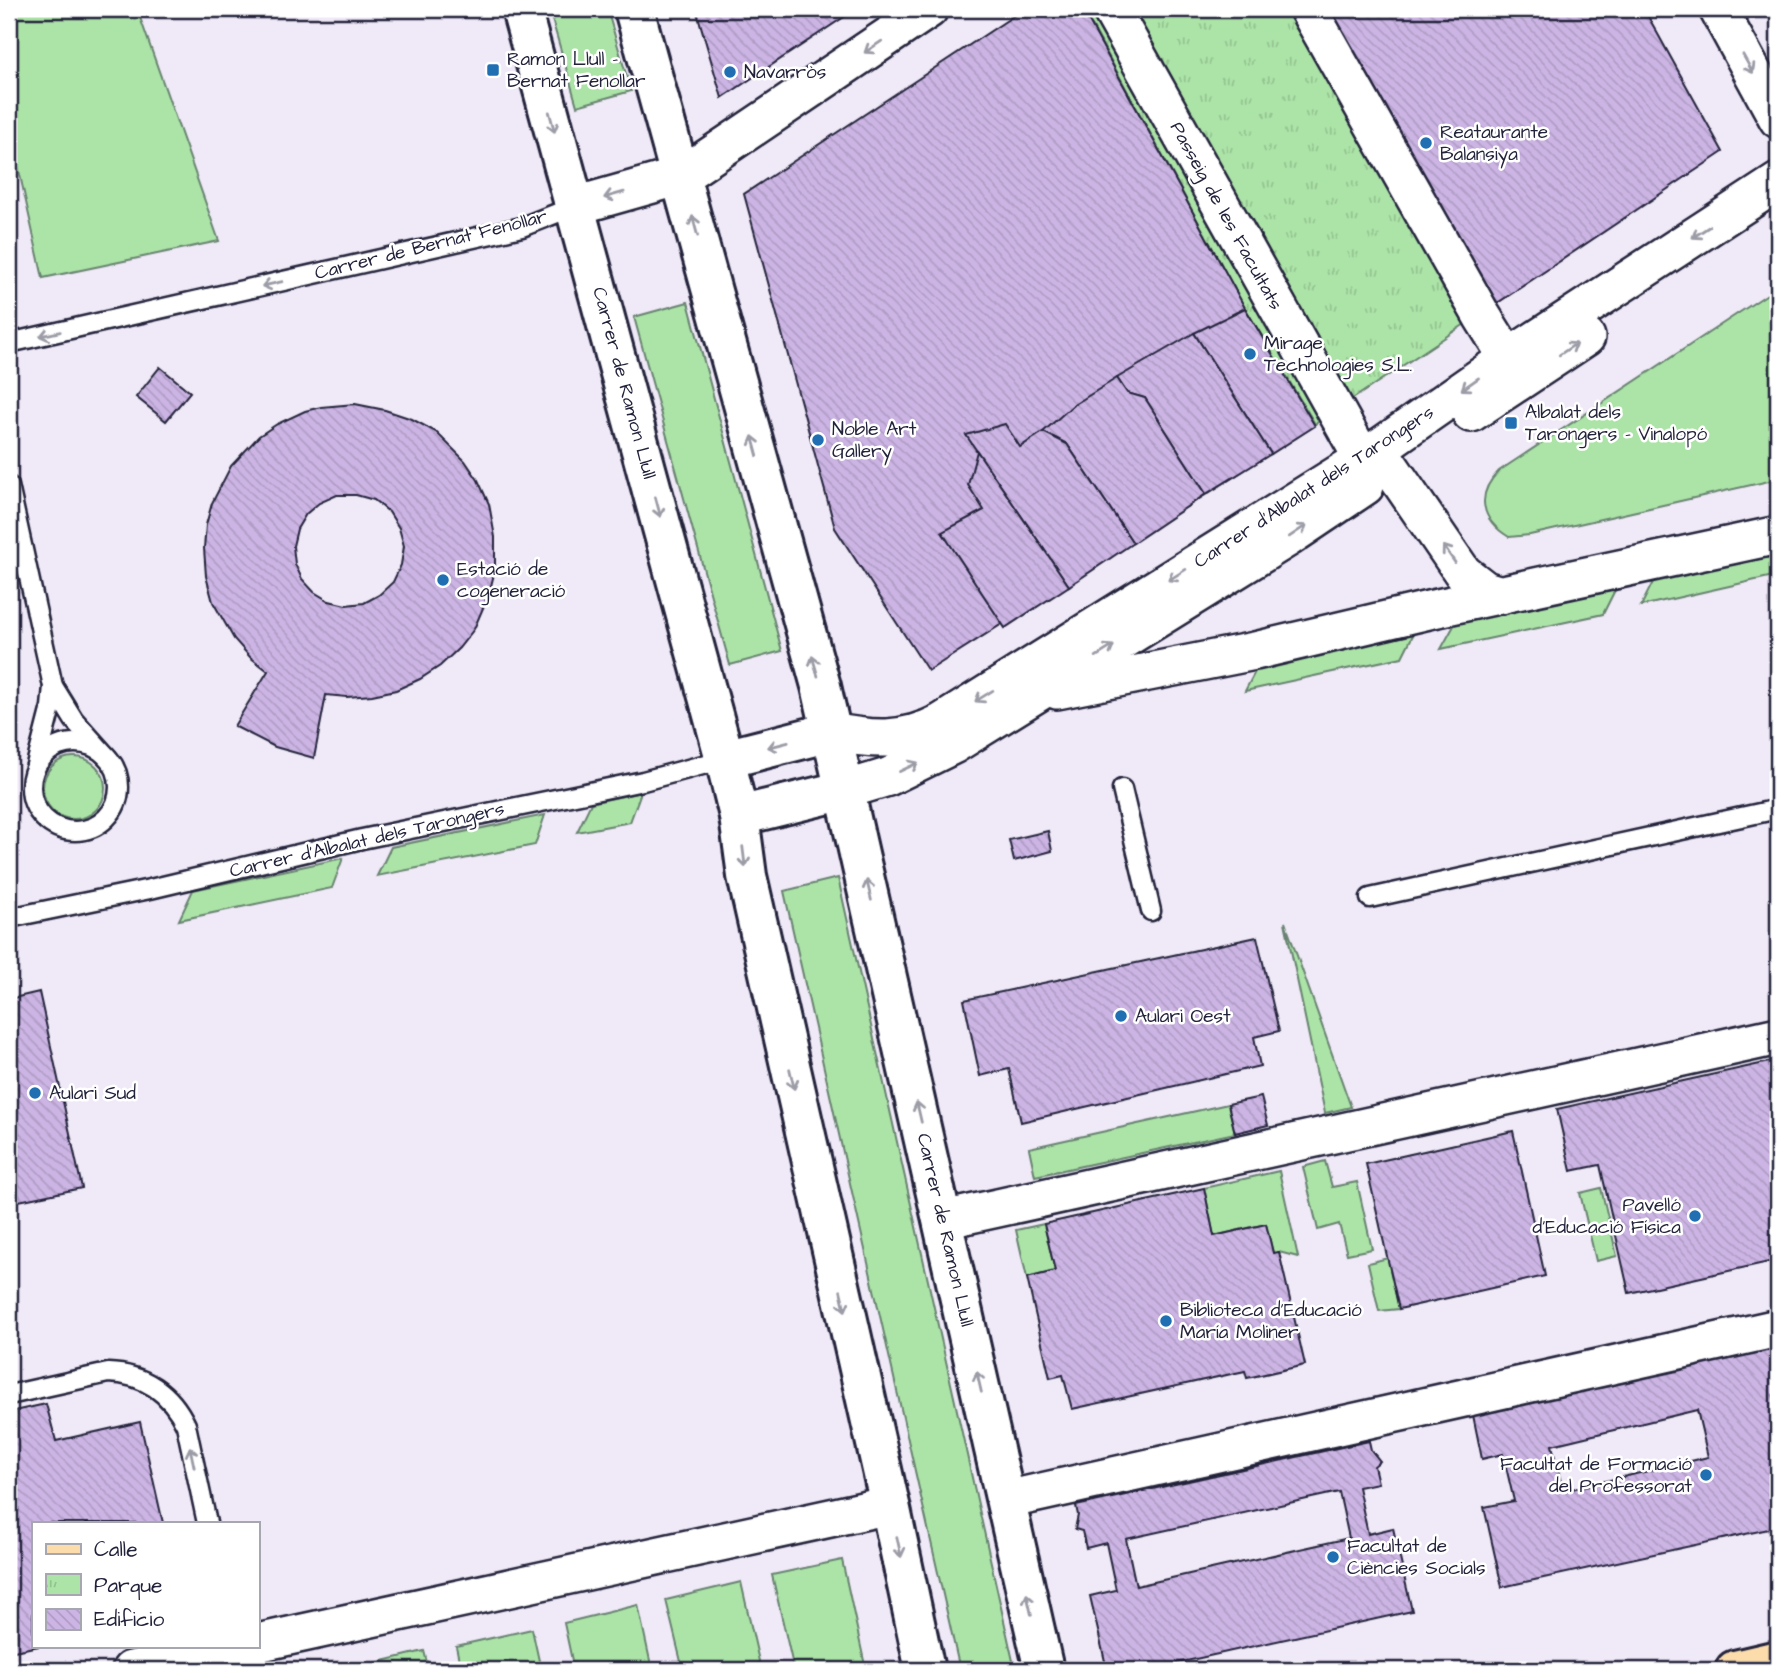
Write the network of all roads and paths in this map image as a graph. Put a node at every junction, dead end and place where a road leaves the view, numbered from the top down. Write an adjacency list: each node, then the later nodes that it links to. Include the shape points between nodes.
1 (521, 9): 10 (main road, Carrer de Ramon Llull, one-way to 10)
2 (634, 9): 8 (main road, Carrer de Ramon Llull)
3 (929, 9): 8 (street, Carrer de Bernat Fenollar, one-way to 8)
4 (1111, 9): 14 (street, Passeig de les Facultats)
5 (1308, 9): 13 (street)
6 (1718, 9): 7 (street, one-way to 7)
7 (1778, 119)
8 (681, 176): 10 (street, Carrer de Bernat Fenollar, one-way to 10); 20 (main road, Carrer de Ramon Llull, one-way to 8)
9 (1778, 181): 13 (street, Carrer d'Albalat dels Tarongers, one-way to 13)
10 (575, 206): 12 (lane, Carrer de Bernat Fenollar, one-way to 12, via 522,227); 22 (main road, Carrer de Ramon Llull, one-way to 22)
11 (1778, 209): 13 (street, Carrer d'Albalat dels Tarongers, one-way to 11)
12 (9, 343)
13 (1515, 369): 14 (street, Carrer d'Albalat dels Tarongers)
14 (1377, 459): 17 (street, Passeig de les Facultats, one-way to 14, via 1485,590 1463,573); 19 (street, Carrer d'Albalat dels Tarongers, one-way to 14, via 1289,537); 20 (street, Carrer d'Albalat dels Tarongers, one-way to 20, via 941,723 890,739)
15 (9, 486): 18 (lane)
16 (1778, 535): 17 (street)
17 (1501, 595): 19 (street, via 1255,651)
18 (53, 686): 21 (lane, via 74,720); 23 (lane)
19 (1035, 694): 25 (street, Carrer d'Albalat dels Tarongers, one-way to 19, via 913,766)
20 (831, 732): 22 (main road, one-way to 22); 25 (main road, Carrer de Ramon Llull)
21 (108, 758): 23 (lane, via 82,743 68,744 54,748); 23 (lane, via 116,771 117,800 99,824 84,830 71,831 45,820 31,795)
22 (725, 759): 27 (main road, Carrer de Ramon Llull); 30 (lane, Carrer d'Albalat dels Tarongers, via 643,781)
23 (35, 768)
24 (1122, 789): 29 (lane)
25 (845, 790): 27 (main road); 32 (main road, Carrer de Ramon Llull, one-way to 25)
26 (1776, 808): 28 (lane)
27 (739, 816): 36 (main road, Carrer de Ramon Llull, one-way to 36, via 750,890)
28 (1370, 898)
29 (1151, 911)
30 (9, 918)
31 (1778, 1036): 32 (street)
32 (943, 1220): 35 (main road, Carrer de Ramon Llull, one-way to 32)
33 (1778, 1328): 35 (street)
34 (9, 1395): 37 (lane, one-way to 34, via 186,1425 170,1398 153,1385 124,1373 108,1373)
35 (1006, 1500): 43 (main road, Carrer de Ramon Llull, one-way to 35)
36 (890, 1505): 38 (street); 42 (main road, Carrer de Ramon Llull, one-way to 42)
37 (207, 1522)
38 (259, 1646)
39 (241, 1650): 41 (street)
40 (1778, 1660): 44 (main road)
41 (131, 1670)
42 (925, 1670)
43 (1044, 1670)
44 (1735, 1670)

